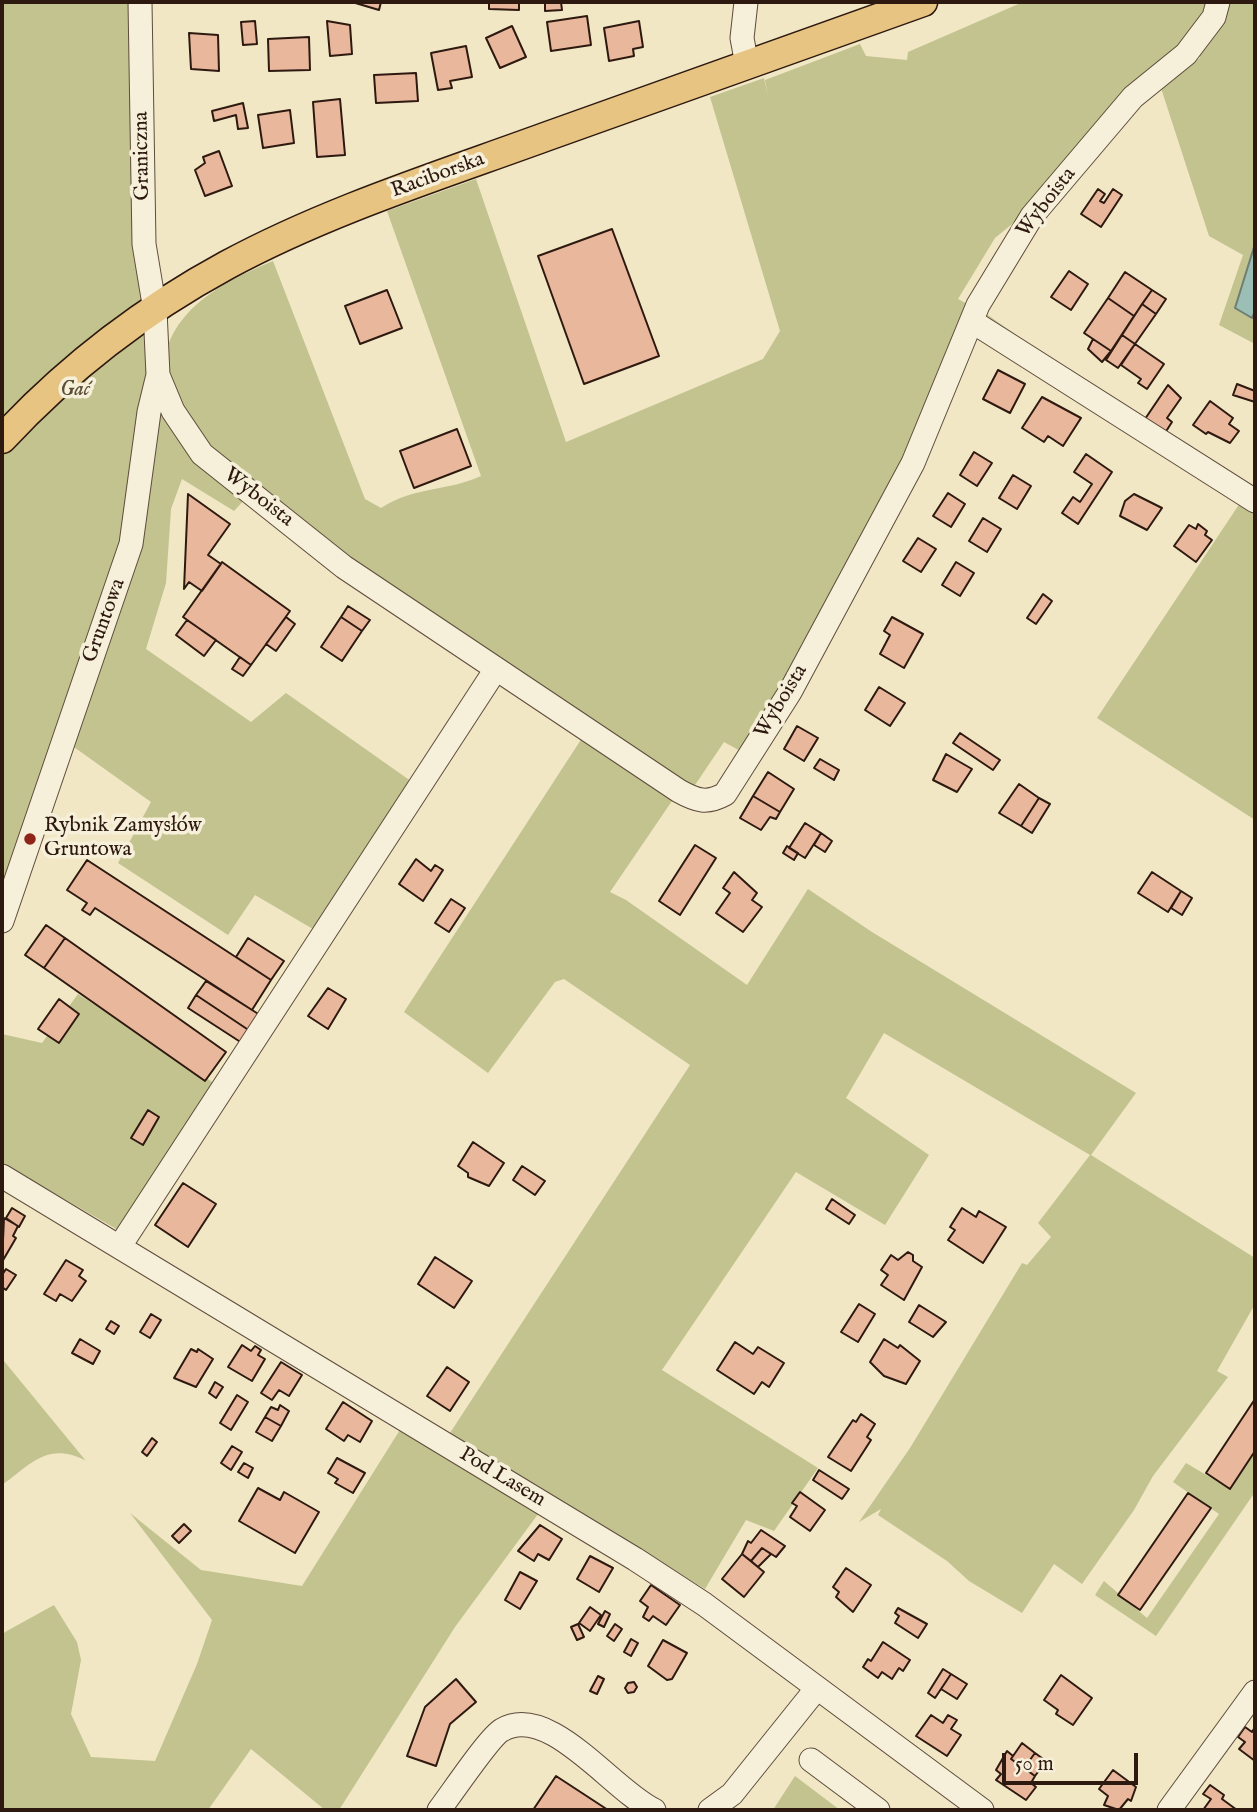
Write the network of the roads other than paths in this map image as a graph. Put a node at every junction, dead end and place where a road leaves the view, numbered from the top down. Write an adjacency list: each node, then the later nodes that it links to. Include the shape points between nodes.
1 (140, 2): 6 (street, Graniczna, via 144,244)
2 (746, 2): 5 (street, via 742,38)
3 (923, 2): 5 (main road, Raciborska)
4 (1218, 2): 7 (street, Wyboista, via 1214,17 1186,54 1133,97 1032,216 978,305)
5 (747, 65): 6 (main road, Raciborska, via 348,209 226,265)
6 (155, 310): 8 (street, Gruntowa); 11 (main road, Raciborska, via 79,366)
7 (973, 322): 12 (street); 13 (street, Wyboista, via 913,463 790,692 725,794 701,802 680,791)
8 (158, 375): 9 (street, Wyboista); 10 (street, Gruntowa)
9 (173, 411): 10 (street); 13 (street, Wyboista, via 213,463 344,567)
10 (149, 412): 14 (street, Gruntowa, via 131,544)
11 (2, 439)
12 (1255, 501)
13 (496, 669): 16 (street)
14 (2, 921)
15 (2, 1176): 16 (street, Pod Lasem)
16 (120, 1246): 17 (street, Pod Lasem, via 635,1559)
17 (817, 1688): 22 (street, via 732,1794); 24 (street, Pod Lasem)
18 (1255, 1692): 25 (street)
19 (811, 1760): 23 (street)
20 (439, 1810): 21 (street, via 500,1730 522,1723 548,1729)
21 (654, 1810)
22 (710, 1810)
23 (878, 1810)
24 (982, 1810)
25 (1169, 1810)

